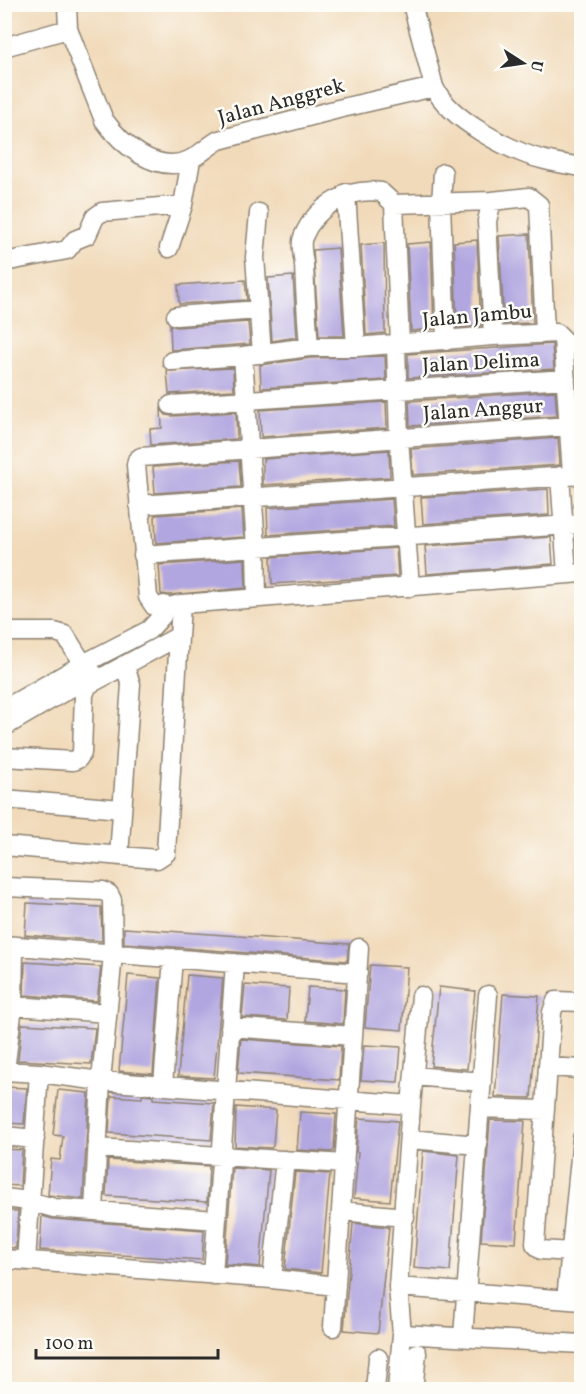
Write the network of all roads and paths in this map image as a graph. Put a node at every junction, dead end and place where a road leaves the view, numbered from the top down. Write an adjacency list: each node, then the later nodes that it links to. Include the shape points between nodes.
1 (67, 4): 3 (street, Jalan Anggrek)
2 (412, 4): 5 (street)
3 (68, 29): 4 (street); 6 (street, Jalan Anggrek, via 104,120 113,132 156,162 167,165)
4 (4, 47)
5 (434, 87): 6 (street, Jalan Anggrek, via 225,138); 7 (street, via 446,106 474,128 529,155)
6 (191, 160): 13 (street)
7 (582, 167)
8 (443, 173): 11 (street)
9 (346, 194): 12 (street, via 363,190 381,192); 23 (street, via 318,213 302,238); 24 (street)
10 (492, 201): 11 (street); 19 (street, via 529,197 539,205); 20 (street, via 487,221)
11 (441, 203): 12 (street); 21 (street)
12 (394, 204): 22 (street)
13 (183, 205): 15 (street); 16 (street, via 102,212 94,217 87,235 75,240 67,250)
14 (259, 213): 17 (street, via 255,245)
15 (169, 248)
16 (4, 262)
17 (259, 310): 18 (street); 25 (street)
18 (176, 316)
19 (553, 334): 20 (street, Jalan Jambu); 28 (street, via 563,339)
20 (493, 336): 21 (street, Jalan Jambu)
21 (446, 341): 22 (street, Jalan Jambu)
22 (398, 344): 24 (street, Jalan Jambu); 29 (street)
23 (309, 347): 24 (street, Jalan Jambu); 25 (street, Jalan Jambu)
24 (356, 347)
25 (262, 354): 26 (street, Jalan Jambu)
26 (243, 356): 27 (street, Jalan Jambu); 30 (street)
27 (172, 361)
28 (566, 379): 29 (street, Jalan Delima); 32 (street)
29 (398, 390): 30 (street, Jalan Delima); 33 (street)
30 (246, 400): 31 (street, Jalan Delima); 34 (street)
31 (171, 405)
32 (575, 425): 33 (street, Jalan Anggur); 35 (street)
33 (399, 438): 34 (street, Jalan Anggur); 36 (street)
34 (249, 448): 37 (street); 38 (street, Jalan Anggur, via 141,457 136,465)
35 (571, 475): 36 (street); 39 (street)
36 (403, 487): 37 (street); 40 (street)
37 (253, 497): 38 (street); 41 (street)
38 (139, 505): 42 (street)
39 (573, 525): 40 (street); 43 (street)
40 (406, 536): 41 (street); 44 (street)
41 (256, 547): 42 (street); 45 (street)
42 (143, 555): 46 (street, via 148,597 154,606)
43 (574, 574): 44 (street)
44 (410, 587): 45 (street)
45 (257, 598): 46 (street)
46 (172, 605): 48 (street); 50 (street, via 149,630)
47 (4, 632): 50 (street, via 65,635)
48 (179, 636): 49 (street); 57 (street, via 166,853 157,859)
49 (124, 665): 50 (street); 55 (street, via 130,684)
50 (87, 675): 51 (street); 52 (street); 53 (street, via 82,753 78,759)
51 (4, 709)
52 (4, 727)
53 (4, 757)
54 (4, 799): 55 (street)
55 (121, 809): 57 (street)
56 (4, 846): 57 (street)
57 (119, 856)
58 (4, 887): 61 (street, via 110,894)
59 (9, 946): 61 (street); 68 (street)
60 (359, 948): 64 (street)
61 (113, 954): 62 (street); 69 (street)
62 (172, 958): 63 (street); 79 (street)
63 (235, 963): 64 (street); 70 (street)
64 (358, 974): 71 (street)
65 (488, 995): 78 (street)
66 (421, 996): 76 (street)
67 (582, 1002): 72 (street, via 561,1000 553,1005)
68 (9, 1005): 69 (street); 74 (street)
69 (107, 1013): 77 (street)
70 (230, 1028): 71 (street); 80 (street)
71 (353, 1036): 81 (street)
72 (548, 1067): 73 (street); 84 (street)
73 (582, 1068)
74 (5, 1071): 75 (street)
75 (39, 1073): 77 (street); 87 (street)
76 (414, 1076): 78 (street); 82 (street)
77 (100, 1081): 79 (street); 90 (street)
78 (482, 1082): 83 (street)
79 (163, 1085): 80 (street)
80 (226, 1091): 81 (street); 91 (street)
81 (348, 1101): 82 (street); 93 (street)
82 (411, 1105): 88 (street)
83 (480, 1108): 84 (street); 89 (street)
84 (544, 1110): 100 (street, via 535,1244 541,1250)
85 (4, 1137): 87 (street)
86 (582, 1138): 100 (street)
87 (35, 1139): 95 (street)
88 (410, 1139): 89 (street); 98 (street)
89 (478, 1145): 107 (street)
90 (98, 1148): 91 (street); 96 (street)
91 (221, 1156): 92 (street); 99 (street)
92 (285, 1160): 93 (street); 104 (street)
93 (345, 1164): 97 (street)
94 (4, 1198): 95 (street)
95 (29, 1200): 96 (street, via 54,1208); 102 (street)
96 (94, 1210): 99 (street)
97 (341, 1211): 98 (street); 105 (street)
98 (405, 1217): 106 (street)
99 (217, 1220): 103 (street)
100 (571, 1252): 108 (street)
101 (4, 1259): 102 (street)
102 (27, 1262): 103 (street)
103 (213, 1275): 104 (street)
104 (272, 1279): 105 (street)
105 (336, 1286): 109 (street)
106 (398, 1287): 107 (street); 110 (street)
107 (468, 1292): 108 (street); 111 (street)
108 (574, 1301)
109 (333, 1327)
110 (402, 1334): 111 (street); 116 (street)
111 (463, 1337): 112 (street)
112 (582, 1344)
113 (417, 1353): 117 (street)
114 (378, 1358): 115 (street)
115 (375, 1389)
116 (397, 1389)
117 (413, 1389)

